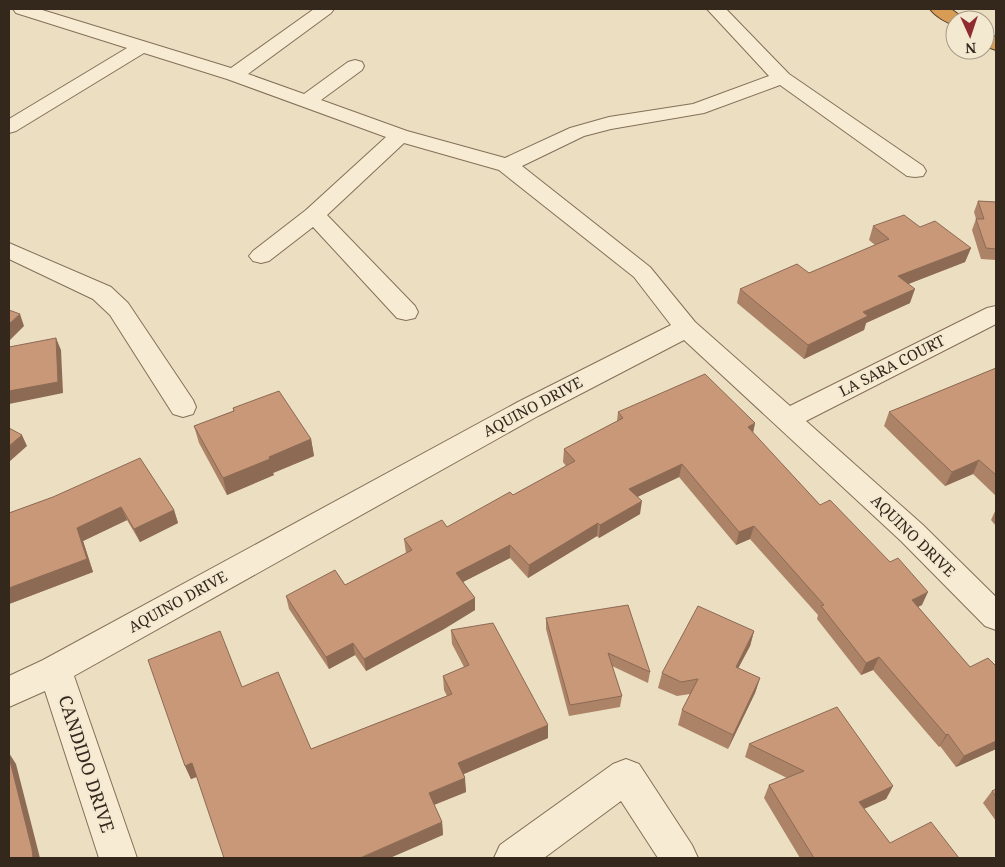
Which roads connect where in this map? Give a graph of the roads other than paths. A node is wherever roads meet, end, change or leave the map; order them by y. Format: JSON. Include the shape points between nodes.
{"nodes":[{"id":1,"x":22,"y":9,"type":"edge"},
{"id":2,"x":325,"y":9,"type":"edge"},
{"id":3,"x":716,"y":9,"type":"edge"},
{"id":4,"x":143,"y":46,"type":"junction"},
{"id":5,"x":356,"y":66,"type":"dead end"},
{"id":6,"x":234,"y":75,"type":"junction"},
{"id":7,"x":782,"y":78,"type":"junction"},
{"id":8,"x":305,"y":102,"type":"junction"},
{"id":9,"x":9,"y":127,"type":"edge"},
{"id":10,"x":400,"y":135,"type":"junction"},
{"id":11,"x":507,"y":165,"type":"junction"},
{"id":12,"x":915,"y":171,"type":"dead end"},
{"id":13,"x":314,"y":215,"type":"junction"},
{"id":14,"x":9,"y":250,"type":"edge"},
{"id":15,"x":261,"y":256,"type":"dead end"},
{"id":16,"x":406,"y":312,"type":"dead end"},
{"id":17,"x":996,"y":314,"type":"edge"},
{"id":18,"x":686,"y":328,"type":"junction"},
{"id":19,"x":183,"y":407,"type":"dead end"},
{"id":20,"x":788,"y":419,"type":"junction"},
{"id":21,"x":996,"y":617,"type":"edge"},
{"id":22,"x":55,"y":670,"type":"junction"},
{"id":23,"x":9,"y":692,"type":"edge"},
{"id":24,"x":118,"y":858,"type":"edge"},
{"id":25,"x":513,"y":858,"type":"edge"},
{"id":26,"x":679,"y":858,"type":"edge"}],
"edges":[{"from":1,"to":4,"type":"street"},
{"from":2,"to":6,"type":"street"},
{"from":3,"to":7,"type":"street"},
{"from":4,"to":6,"type":"street"},
{"from":4,"to":9,"type":"street"},
{"from":5,"to":8,"type":"street"},
{"from":6,"to":8,"type":"street"},
{"from":7,"to":11,"type":"street","via":[[697,109],[609,123],[577,132]]},
{"from":7,"to":12,"type":"street"},
{"from":8,"to":10,"type":"street"},
{"from":10,"to":11,"type":"street"},
{"from":10,"to":13,"type":"street"},
{"from":11,"to":18,"type":"street","via":[[642,272]]},
{"from":13,"to":15,"type":"street"},
{"from":13,"to":16,"type":"street"},
{"from":14,"to":19,"type":"street","via":[[102,293],[119,309]]},
{"from":17,"to":20,"type":"street","name":"LA SARA COURT"},
{"from":18,"to":20,"type":"street","name":"AQUINO DRIVE"},
{"from":18,"to":22,"type":"street","name":"AQUINO DRIVE","via":[[528,408]]},
{"from":20,"to":21,"type":"street","name":"AQUINO DRIVE","via":[[912,533]]},
{"from":22,"to":23,"type":"street","name":"AQUINO DRIVE"},
{"from":22,"to":24,"type":"street","name":"CANDIDO DRIVE"},
{"from":25,"to":26,"type":"street","via":[[626,776]]}]}
